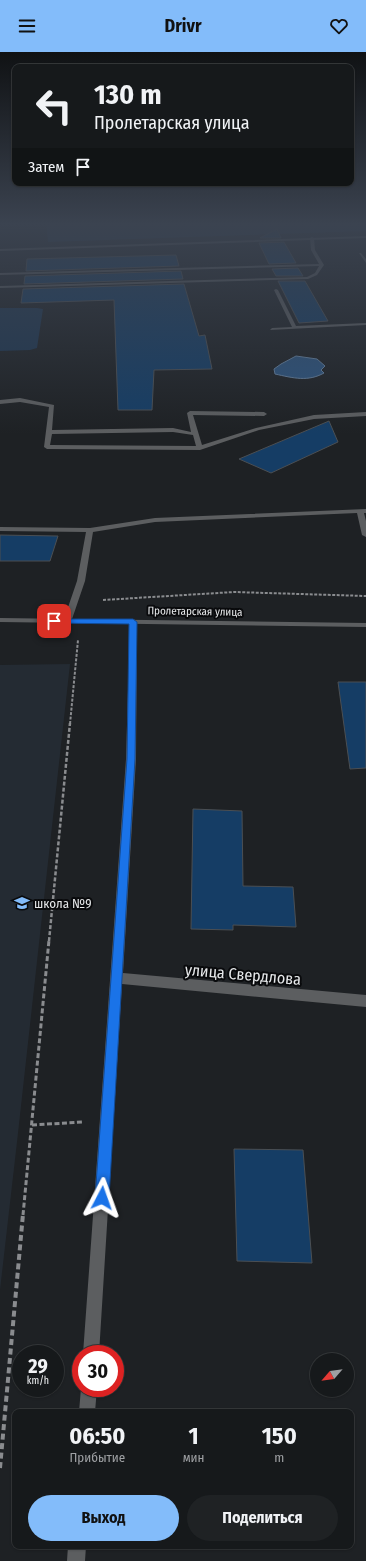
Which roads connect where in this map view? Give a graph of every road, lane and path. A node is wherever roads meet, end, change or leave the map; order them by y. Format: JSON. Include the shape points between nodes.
{"nodes":[{"id":1,"x":278,"y":293,"type":"edge"},
{"id":2,"x":366,"y":324,"type":"edge"},
{"id":3,"x":295,"y":328,"type":"junction"},
{"id":4,"x":272,"y":329,"type":"dead end"},
{"id":5,"x":0,"y":402,"type":"edge"},
{"id":6,"x":264,"y":414,"type":"dead end"},
{"id":7,"x":366,"y":414,"type":"edge"},
{"id":8,"x":50,"y":432,"type":"junction"},
{"id":9,"x":195,"y":434,"type":"junction"},
{"id":10,"x":200,"y":448,"type":"junction"},
{"id":11,"x":363,"y":511,"type":"edge"},
{"id":12,"x":0,"y":529,"type":"edge"},
{"id":13,"x":90,"y":530,"type":"junction"},
{"id":14,"x":366,"y":535,"type":"edge"},
{"id":15,"x":366,"y":596,"type":"edge"},
{"id":16,"x":74,"y":601,"type":"junction"},
{"id":17,"x":0,"y":620,"type":"edge"},
{"id":18,"x":67,"y":622,"type":"junction"},
{"id":19,"x":133,"y":622,"type":"junction"},
{"id":20,"x":366,"y":625,"type":"edge"},
{"id":21,"x":79,"y":635,"type":"dead end"},
{"id":22,"x":116,"y":978,"type":"junction"},
{"id":23,"x":366,"y":1001,"type":"edge"},
{"id":24,"x":108,"y":1121,"type":"junction"},
{"id":25,"x":32,"y":1125,"type":"junction"},
{"id":26,"x":92,"y":1345,"type":"edge"},
{"id":27,"x":88,"y":1397,"type":"edge"},
{"id":28,"x":87,"y":1409,"type":"edge"},
{"id":29,"x":0,"y":1468,"type":"edge"},
{"id":30,"x":78,"y":1549,"type":"edge"},
{"id":31,"x":76,"y":1561,"type":"edge"}],
"edges":[{"from":1,"to":3,"type":"street"},
{"from":2,"to":3,"type":"street"},
{"from":3,"to":4,"type":"street"},
{"from":5,"to":8,"type":"street","via":[[20,400],[52,406]]},
{"from":6,"to":9,"type":"street","via":[[190,413]]},
{"from":7,"to":10,"type":"street","via":[[314,417],[258,429]]},
{"from":8,"to":9,"type":"street","via":[[173,430]]},
{"from":8,"to":10,"type":"street","via":[[47,447]]},
{"from":9,"to":10,"type":"street"},
{"from":11,"to":13,"type":"street","via":[[155,520]]},
{"from":11,"to":14,"type":"street"},
{"from":12,"to":13,"type":"street"},
{"from":13,"to":16,"type":"street","via":[[81,581]]},
{"from":15,"to":16,"type":"path","via":[[234,592]]},
{"from":16,"to":18,"type":"street"},
{"from":17,"to":18,"type":"street","name":"Пролетарская улица"},
{"from":18,"to":19,"type":"street","name":"Пролетарская улица"},
{"from":19,"to":20,"type":"street","name":"Пролетарская улица"},
{"from":19,"to":22,"type":"street","via":[[131,759]]},
{"from":21,"to":25,"type":"path"},
{"from":22,"to":23,"type":"street","name":"улица Свердлова"},
{"from":22,"to":24,"type":"street"},
{"from":24,"to":25,"type":"path"},
{"from":24,"to":26,"type":"street"},
{"from":25,"to":29,"type":"path"},
{"from":27,"to":28,"type":"street"},
{"from":30,"to":31,"type":"street"}]}
